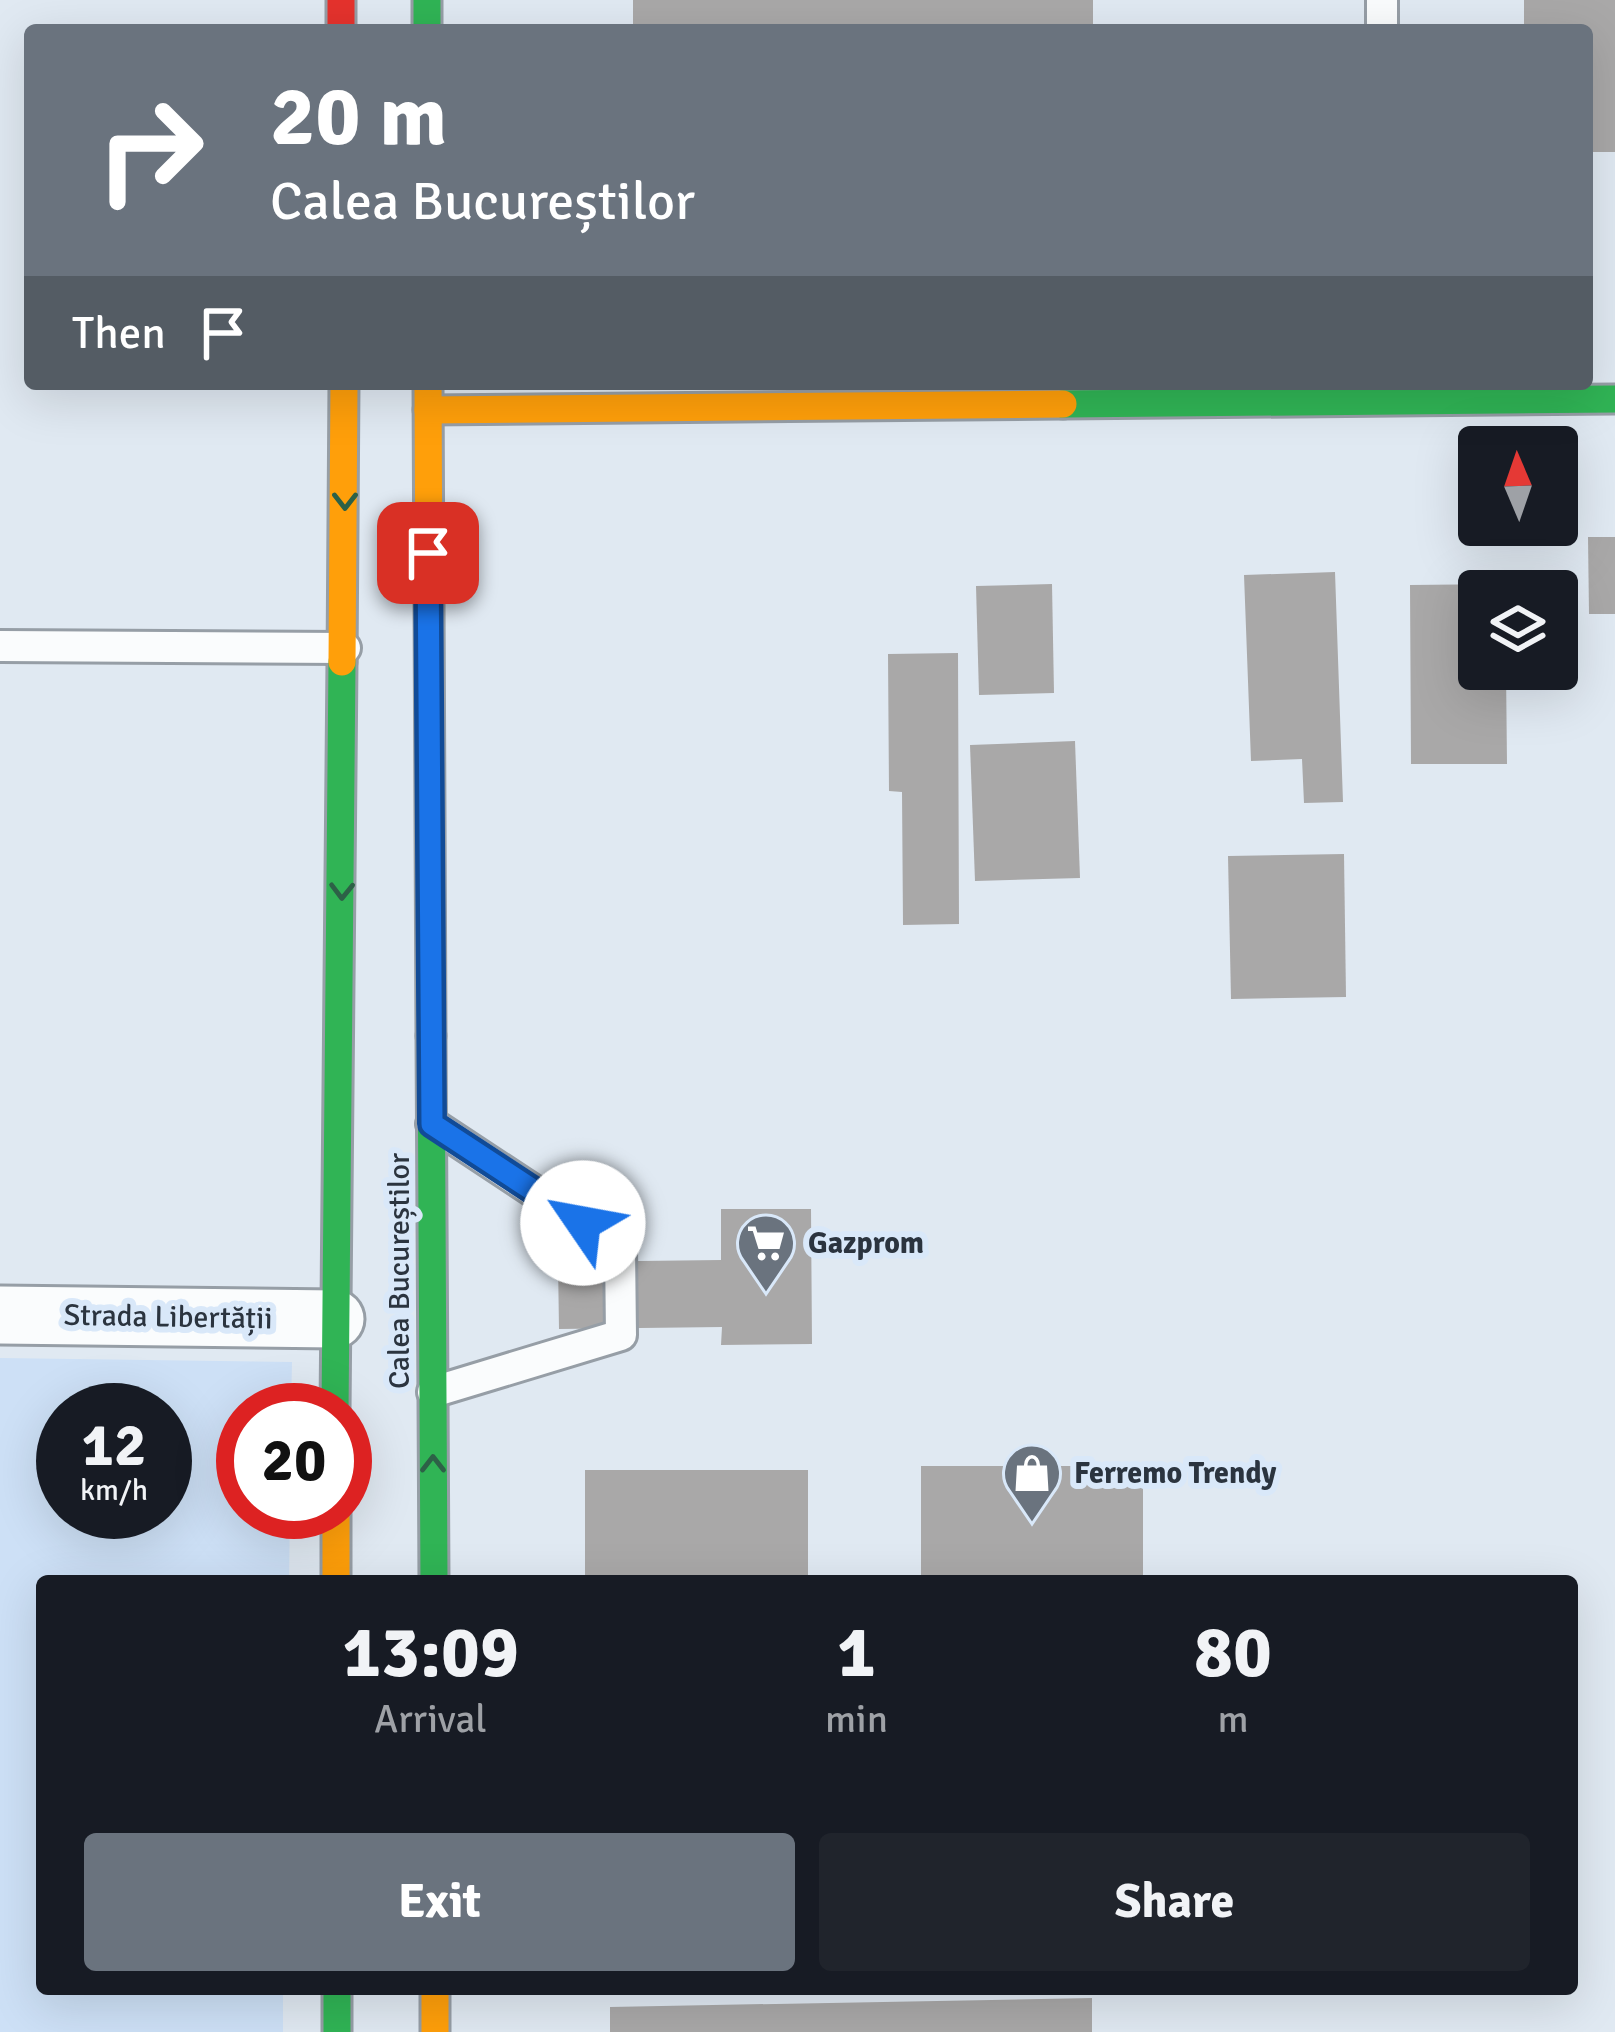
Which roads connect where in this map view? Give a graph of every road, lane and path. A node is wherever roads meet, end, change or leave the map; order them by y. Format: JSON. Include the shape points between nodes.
{"nodes":[{"id":1,"x":344,"y":390,"type":"edge"},
{"id":2,"x":1385,"y":393,"type":"edge"},
{"id":3,"x":428,"y":397,"type":"edge"},
{"id":4,"x":1615,"y":399,"type":"edge"},
{"id":5,"x":0,"y":646,"type":"edge"},
{"id":6,"x":346,"y":648,"type":"junction"},
{"id":7,"x":432,"y":1124,"type":"junction"},
{"id":8,"x":0,"y":1315,"type":"edge"},
{"id":9,"x":335,"y":1319,"type":"junction"},
{"id":10,"x":335,"y":1383,"type":"edge"},
{"id":11,"x":433,"y":1392,"type":"junction"},
{"id":12,"x":336,"y":1539,"type":"edge"},
{"id":13,"x":336,"y":1575,"type":"edge"},
{"id":14,"x":434,"y":1575,"type":"edge"},
{"id":15,"x":337,"y":1995,"type":"edge"},
{"id":16,"x":435,"y":1995,"type":"edge"},
{"id":17,"x":337,"y":2032,"type":"edge"},
{"id":18,"x":435,"y":2032,"type":"edge"}],
"edges":[{"from":1,"to":6,"type":"main road","name":"Calea Bucureștilor","one_way":true},
{"from":2,"to":3,"type":"main road"},
{"from":2,"to":4,"type":"main road"},
{"from":3,"to":7,"type":"main road","name":"Calea Bucureștilor"},
{"from":5,"to":6,"type":"lane"},
{"from":6,"to":9,"type":"main road","name":"Calea Bucureștilor","one_way":true},
{"from":7,"to":11,"type":"main road","name":"Calea Bucureștilor"},
{"from":7,"to":11,"type":"lane","via":[[620,1248],[621,1270],[621,1335]]},
{"from":8,"to":9,"type":"street","name":"Strada Libertății"},
{"from":9,"to":10,"type":"main road","name":"Calea Bucureștilor"},
{"from":14,"to":11,"type":"main road","name":"Calea Bucureștilor","one_way":true},
{"from":12,"to":13,"type":"main road"},
{"from":15,"to":17,"type":"main road"},
{"from":16,"to":18,"type":"main road"}]}
